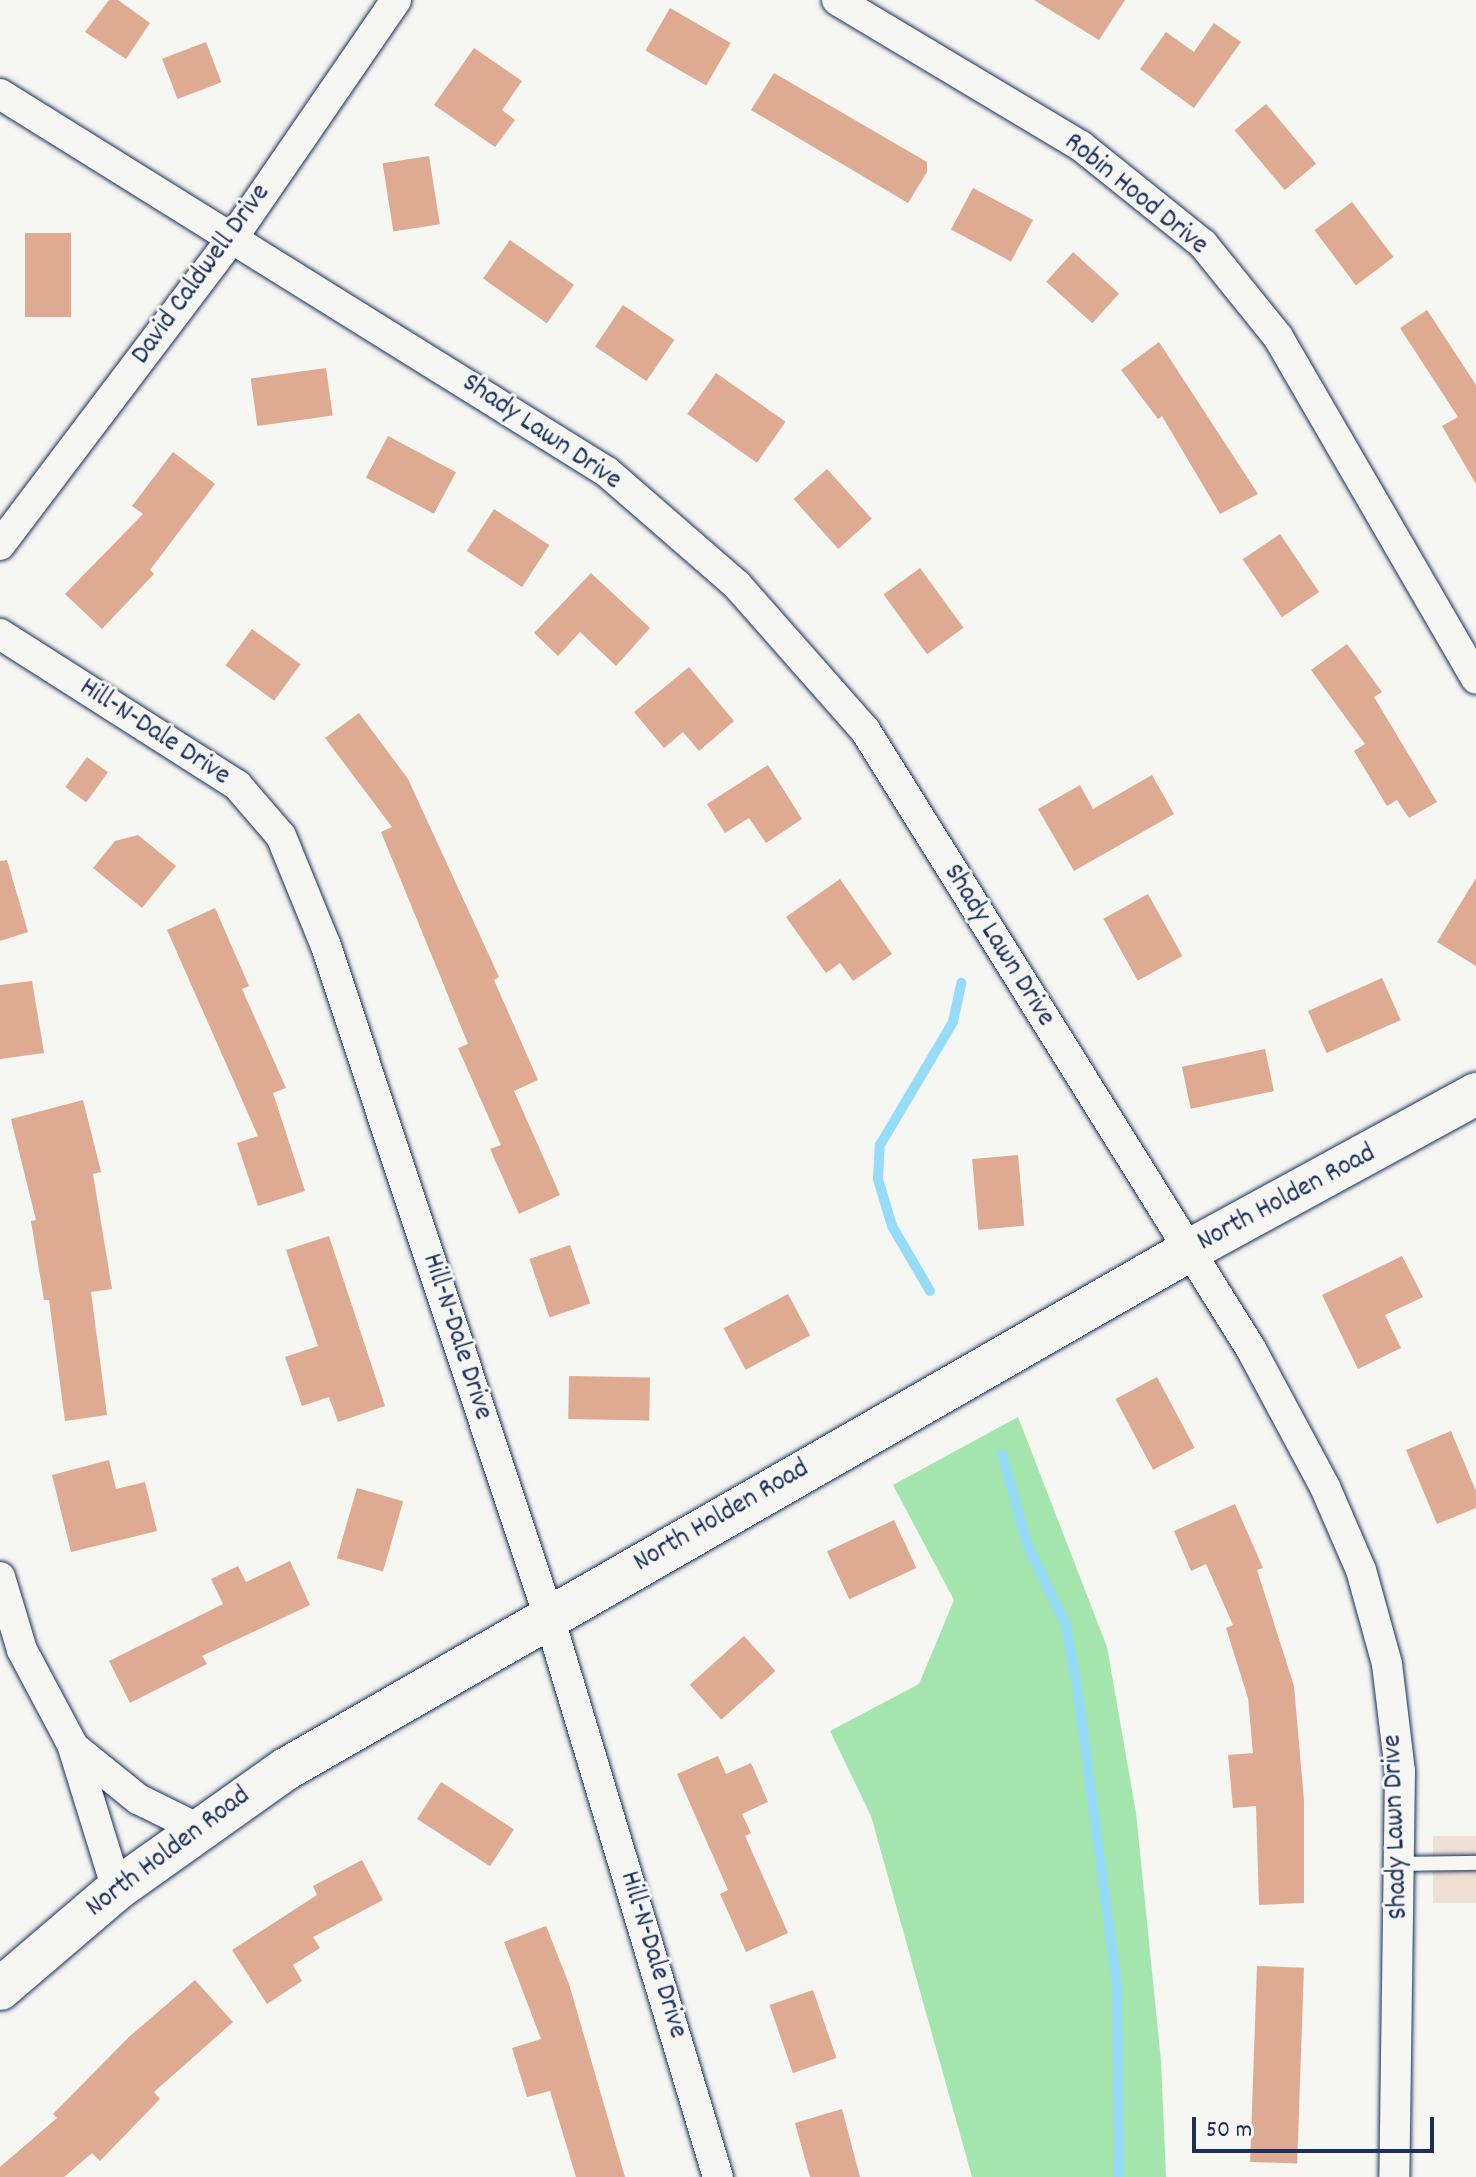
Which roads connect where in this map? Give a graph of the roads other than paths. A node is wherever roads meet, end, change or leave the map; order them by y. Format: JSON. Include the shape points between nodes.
{"nodes":[{"id":1,"x":396,"y":0,"type":"edge"},
{"id":2,"x":837,"y":0,"type":"edge"},
{"id":3,"x":0,"y":94,"type":"edge"},
{"id":4,"x":234,"y":236,"type":"junction"},
{"id":5,"x":0,"y":545,"type":"edge"},
{"id":6,"x":0,"y":634,"type":"edge"},
{"id":7,"x":1476,"y":679,"type":"edge"},
{"id":8,"x":1476,"y":1094,"type":"edge"},
{"id":9,"x":1190,"y":1250,"type":"junction"},
{"id":10,"x":0,"y":1577,"type":"edge"},
{"id":11,"x":549,"y":1617,"type":"junction"},
{"id":12,"x":72,"y":1744,"type":"junction"},
{"id":13,"x":197,"y":1828,"type":"junction"},
{"id":14,"x":1476,"y":1863,"type":"edge"},
{"id":15,"x":1401,"y":1864,"type":"junction"},
{"id":16,"x":117,"y":1889,"type":"junction"},
{"id":17,"x":0,"y":1989,"type":"edge"},
{"id":18,"x":718,"y":2177,"type":"edge"},
{"id":19,"x":1394,"y":2177,"type":"edge"}],
"edges":[{"from":1,"to":4,"type":"street","name":"David Caldwell Drive"},
{"from":2,"to":7,"type":"street","name":"Robin Hood Drive","via":[[1081,146],[1203,244],[1278,337]]},
{"from":3,"to":4,"type":"street","name":"Shady Lawn Drive"},
{"from":4,"to":5,"type":"street","name":"David Caldwell Drive"},
{"from":4,"to":9,"type":"street","name":"Shady Lawn Drive","via":[[607,472],[737,585],[865,730]]},
{"from":6,"to":11,"type":"street","name":"Hill-N-Dale Drive","via":[[237,785],[281,836],[326,946]]},
{"from":8,"to":9,"type":"main road","name":"North Holden Road"},
{"from":9,"to":11,"type":"main road","name":"North Holden Road"},
{"from":9,"to":15,"type":"street","name":"Shady Lawn Drive","via":[[1318,1473],[1361,1570],[1387,1664],[1400,1771]]},
{"from":10,"to":12,"type":"street","via":[[22,1650]]},
{"from":11,"to":13,"type":"main road","name":"North Holden Road","via":[[299,1761]]},
{"from":11,"to":18,"type":"street","name":"Hill-N-Dale Drive"},
{"from":12,"to":13,"type":"street","via":[[138,1799]]},
{"from":12,"to":16,"type":"street"},
{"from":13,"to":16,"type":"main road","name":"North Holden Road"},
{"from":14,"to":15,"type":"lane"},
{"from":15,"to":19,"type":"street","name":"Shady Lawn Drive"},
{"from":16,"to":17,"type":"main road","name":"North Holden Road"}]}
